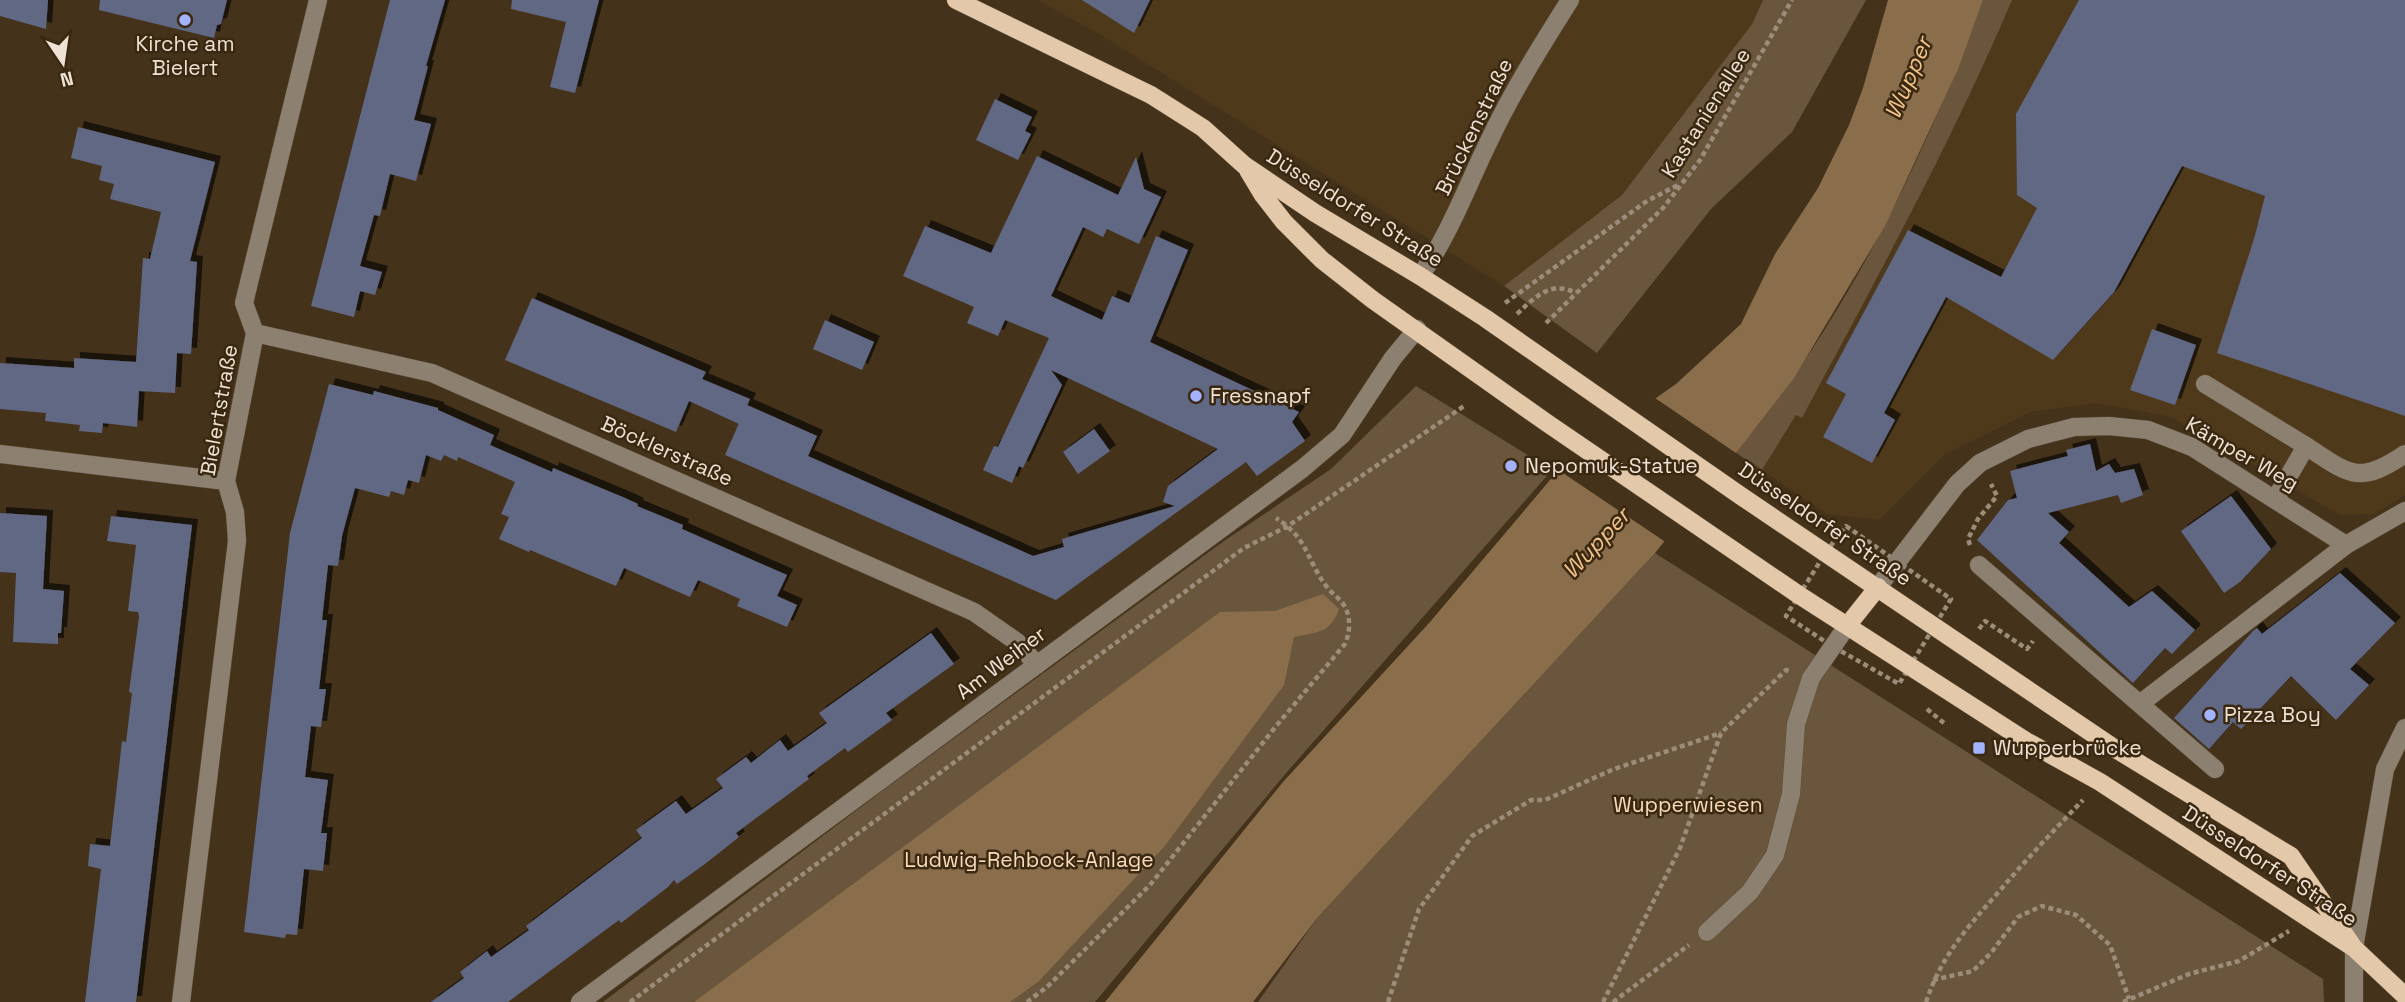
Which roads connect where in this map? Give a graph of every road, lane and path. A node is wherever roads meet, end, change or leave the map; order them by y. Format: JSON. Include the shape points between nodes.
{"nodes":[{"id":1,"x":318,"y":0,"type":"edge"},
{"id":2,"x":956,"y":0,"type":"edge"},
{"id":3,"x":1570,"y":0,"type":"edge"},
{"id":4,"x":1792,"y":0,"type":"edge"},
{"id":5,"x":1244,"y":164,"type":"junction"},
{"id":6,"x":1684,"y":182,"type":"junction"},
{"id":7,"x":1420,"y":275,"type":"junction"},
{"id":8,"x":1576,"y":293,"type":"junction"},
{"id":9,"x":1522,"y":309,"type":"dead end"},
{"id":10,"x":1485,"y":318,"type":"junction"},
{"id":11,"x":1546,"y":323,"type":"dead end"},
{"id":12,"x":1418,"y":330,"type":"junction"},
{"id":13,"x":255,"y":333,"type":"junction"},
{"id":14,"x":2205,"y":384,"type":"dead end"},
{"id":15,"x":1464,"y":406,"type":"dead end"},
{"id":16,"x":2306,"y":446,"type":"junction"},
{"id":17,"x":0,"y":454,"type":"edge"},
{"id":18,"x":2405,"y":454,"type":"edge"},
{"id":19,"x":1980,"y":463,"type":"junction"},
{"id":20,"x":226,"y":481,"type":"junction"},
{"id":21,"x":2276,"y":498,"type":"junction"},
{"id":22,"x":2405,"y":511,"type":"edge"},
{"id":23,"x":1288,"y":526,"type":"junction"},
{"id":24,"x":2346,"y":545,"type":"junction"},
{"id":25,"x":1979,"y":565,"type":"joint"},
{"id":26,"x":1878,"y":587,"type":"junction"},
{"id":27,"x":1985,"y":621,"type":"dead end"},
{"id":28,"x":1847,"y":626,"type":"junction"},
{"id":29,"x":2027,"y":649,"type":"dead end"},
{"id":30,"x":1037,"y":665,"type":"junction"},
{"id":31,"x":1811,"y":678,"type":"junction"},
{"id":32,"x":2141,"y":703,"type":"junction"},
{"id":33,"x":2405,"y":728,"type":"edge"},
{"id":34,"x":1721,"y":733,"type":"junction"},
{"id":35,"x":2215,"y":769,"type":"dead end"},
{"id":36,"x":2100,"y":782,"type":"junction"},
{"id":37,"x":2310,"y":919,"type":"junction"},
{"id":38,"x":1707,"y":932,"type":"joint"},
{"id":39,"x":2354,"y":948,"type":"junction"},
{"id":40,"x":1933,"y":980,"type":"junction"},
{"id":41,"x":2405,"y":996,"type":"edge"},
{"id":42,"x":2126,"y":1001,"type":"edge"},
{"id":43,"x":181,"y":1002,"type":"edge"},
{"id":44,"x":580,"y":1002,"type":"edge"},
{"id":45,"x":630,"y":1002,"type":"edge"},
{"id":46,"x":1027,"y":1002,"type":"edge"},
{"id":47,"x":1388,"y":1002,"type":"edge"},
{"id":48,"x":1603,"y":1002,"type":"edge"},
{"id":49,"x":1613,"y":1002,"type":"edge"},
{"id":50,"x":1926,"y":1002,"type":"edge"},
{"id":51,"x":2354,"y":1002,"type":"edge"}],
"edges":[{"from":1,"to":13,"type":"street","name":"Bielertstraße","via":[[244,303]]},
{"from":2,"to":5,"type":"main road","name":"Düsseldorfer Straße","via":[[1151,95],[1203,128]]},
{"from":3,"to":7,"type":"street","name":"Brückenstraße","via":[[1489,139],[1456,216]]},
{"from":4,"to":6,"type":"path","name":"Kastanienallee"},
{"from":5,"to":7,"type":"main road","name":"Düsseldorfer Straße","via":[[1315,213]]},
{"from":5,"to":12,"type":"main road","name":"Düsseldorfer Straße","via":[[1284,222],[1322,260]]},
{"from":6,"to":8,"type":"path","name":"Kastanienallee"},
{"from":6,"to":10,"type":"path","via":[[1647,201]]},
{"from":7,"to":10,"type":"main road","name":"Düsseldorfer Straße"},
{"from":8,"to":9,"type":"path","via":[[1566,288],[1541,292]]},
{"from":8,"to":11,"type":"path","name":"Kastanienallee"},
{"from":10,"to":26,"type":"main road","name":"Düsseldorfer Straße"},
{"from":12,"to":28,"type":"main road","name":"Düsseldorfer Straße"},
{"from":12,"to":30,"type":"street","name":"Am Weiher","via":[[1393,358],[1342,435]]},
{"from":13,"to":20,"type":"street","name":"Bielertstraße"},
{"from":13,"to":30,"type":"street","name":"Böcklerstraße","via":[[432,373],[974,611],[1017,642]]},
{"from":14,"to":16,"type":"street"},
{"from":15,"to":23,"type":"path"},
{"from":16,"to":18,"type":"street","via":[[2344,471],[2367,473]]},
{"from":16,"to":21,"type":"street"},
{"from":17,"to":20,"type":"street"},
{"from":19,"to":21,"type":"street","name":"Kämper Weg","via":[[2028,439],[2074,428],[2148,430],[2192,447]]},
{"from":19,"to":25,"type":"path","via":[[1997,496],[1968,539]]},
{"from":19,"to":26,"type":"street","name":"Kämper Weg","via":[[1957,484]]},
{"from":20,"to":43,"type":"street","name":"Bielertstraße","via":[[237,541]]},
{"from":21,"to":24,"type":"street","name":"Kämper Weg"},
{"from":22,"to":24,"type":"street"},
{"from":23,"to":45,"type":"path","via":[[1244,548]]},
{"from":23,"to":46,"type":"path","via":[[1303,540],[1327,587],[1346,608],[1349,634],[1345,644],[1150,884]]},
{"from":24,"to":32,"type":"street"},
{"from":25,"to":32,"type":"street"},
{"from":26,"to":28,"type":"main road"},
{"from":26,"to":39,"type":"main road","name":"Düsseldorfer Straße","via":[[2114,748],[2291,856]]},
{"from":27,"to":29,"type":"path"},
{"from":28,"to":31,"type":"street"},
{"from":28,"to":36,"type":"main road","name":"Düsseldorfer Straße","via":[[2026,741]]},
{"from":30,"to":44,"type":"street","name":"Am Weiher"},
{"from":31,"to":34,"type":"path","via":[[1786,670]]},
{"from":31,"to":38,"type":"street","via":[[1796,724],[1791,794],[1775,855],[1750,892]]},
{"from":32,"to":35,"type":"street"},
{"from":33,"to":39,"type":"street","via":[[2385,769]]},
{"from":34,"to":47,"type":"path","via":[[1614,769],[1545,800],[1531,800],[1472,836],[1419,909]]},
{"from":34,"to":48,"type":"path","via":[[1680,848]]},
{"from":36,"to":37,"type":"main road","name":"Düsseldorfer Straße"},
{"from":36,"to":40,"type":"path","via":[[2032,852],[1952,946]]},
{"from":37,"to":39,"type":"main road","name":"Düsseldorfer Straße"},
{"from":37,"to":42,"type":"path","via":[[2239,961],[2189,974]]},
{"from":38,"to":49,"type":"path"},
{"from":39,"to":41,"type":"main road","name":"Düsseldorfer Straße"},
{"from":39,"to":51,"type":"street"},
{"from":40,"to":42,"type":"path","via":[[1973,971],[2018,917],[2042,906],[2076,915],[2110,945]]},
{"from":40,"to":50,"type":"path"}]}
